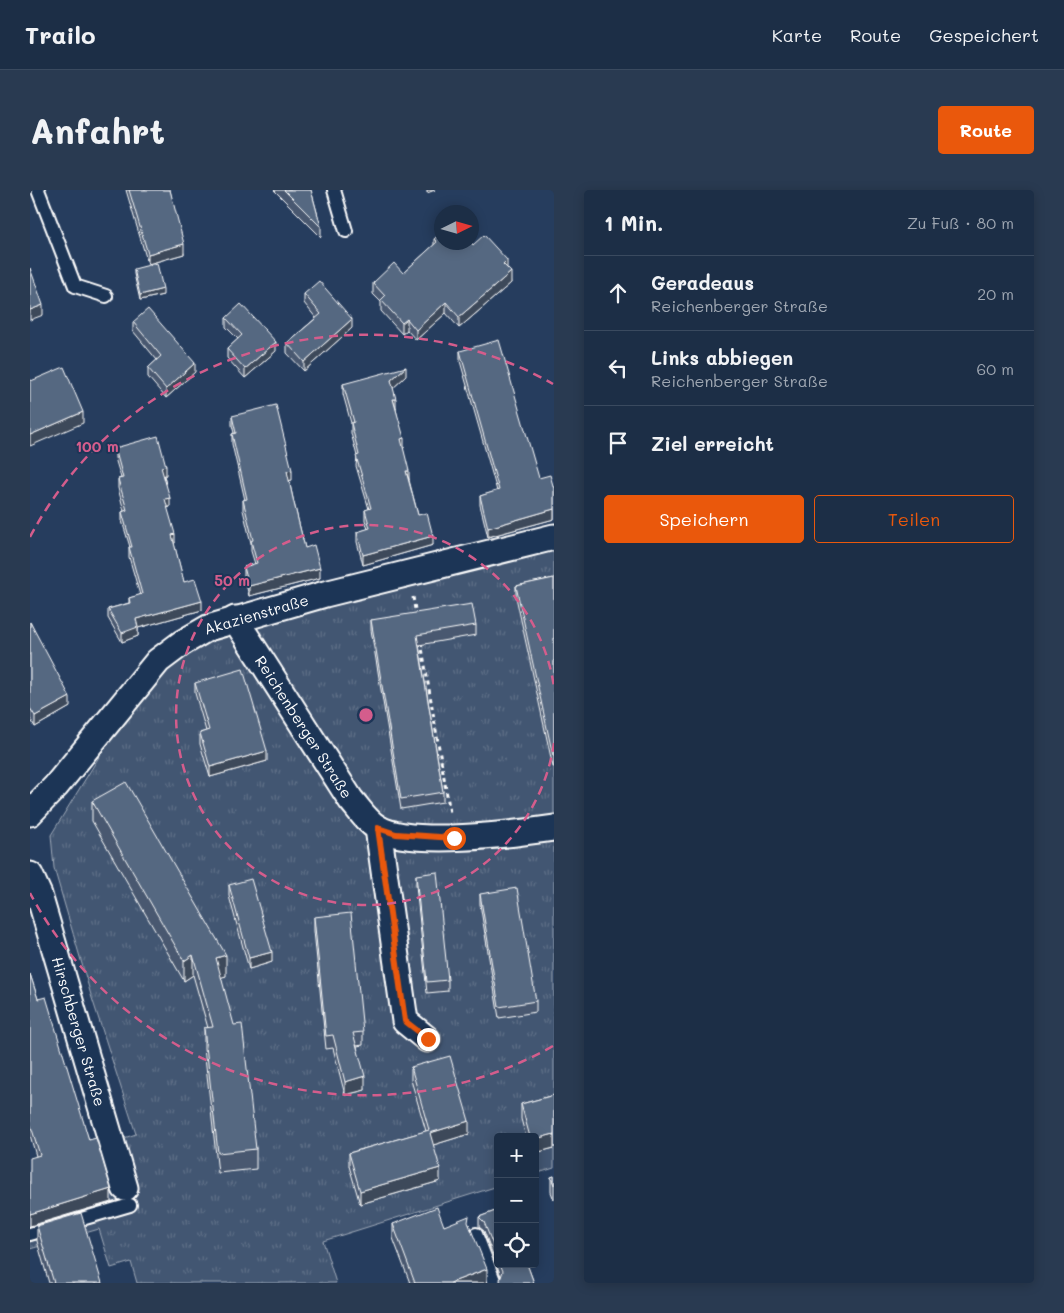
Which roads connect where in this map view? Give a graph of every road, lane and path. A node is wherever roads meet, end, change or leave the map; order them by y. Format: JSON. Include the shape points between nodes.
{"nodes":[{"id":1,"x":38,"y":190,"type":"edge"},
{"id":2,"x":334,"y":190,"type":"edge"},
{"id":3,"x":346,"y":231,"type":"dead end"},
{"id":4,"x":106,"y":296,"type":"dead end"},
{"id":5,"x":554,"y":537,"type":"edge"},
{"id":6,"x":414,"y":605,"type":"dead end"},
{"id":7,"x":235,"y":619,"type":"junction"},
{"id":8,"x":417,"y":621,"type":"edge"},
{"id":9,"x":420,"y":640,"type":"edge"},
{"id":10,"x":449,"y":807,"type":"dead end"},
{"id":11,"x":30,"y":813,"type":"edge"},
{"id":12,"x":378,"y":828,"type":"junction"},
{"id":13,"x":554,"y":828,"type":"edge"},
{"id":14,"x":30,"y":875,"type":"edge"},
{"id":15,"x":428,"y":1039,"type":"dead end"},
{"id":16,"x":128,"y":1196,"type":"joint"},
{"id":17,"x":30,"y":1234,"type":"edge"},
{"id":18,"x":476,"y":1234,"type":"dead end"},
{"id":19,"x":495,"y":1283,"type":"edge"}],
"edges":[{"from":1,"to":4,"type":"lane","via":[[75,286]]},
{"from":2,"to":3,"type":"lane"},
{"from":5,"to":7,"type":"street","name":"Akazienstraße"},
{"from":6,"to":8,"type":"path"},
{"from":7,"to":11,"type":"street","name":"Akazienstraße","via":[[208,628],[158,661]]},
{"from":7,"to":12,"type":"street","name":"Reichenberger Straße","via":[[351,800]]},
{"from":9,"to":10,"type":"path"},
{"from":12,"to":13,"type":"street","name":"Reichenberger Straße","via":[[396,834],[454,838]]},
{"from":12,"to":15,"type":"street","via":[[405,1021]]},
{"from":14,"to":16,"type":"street","name":"Hirschberger Straße","via":[[39,895]]},
{"from":16,"to":17,"type":"lane"},
{"from":18,"to":19,"type":"lane"}]}
